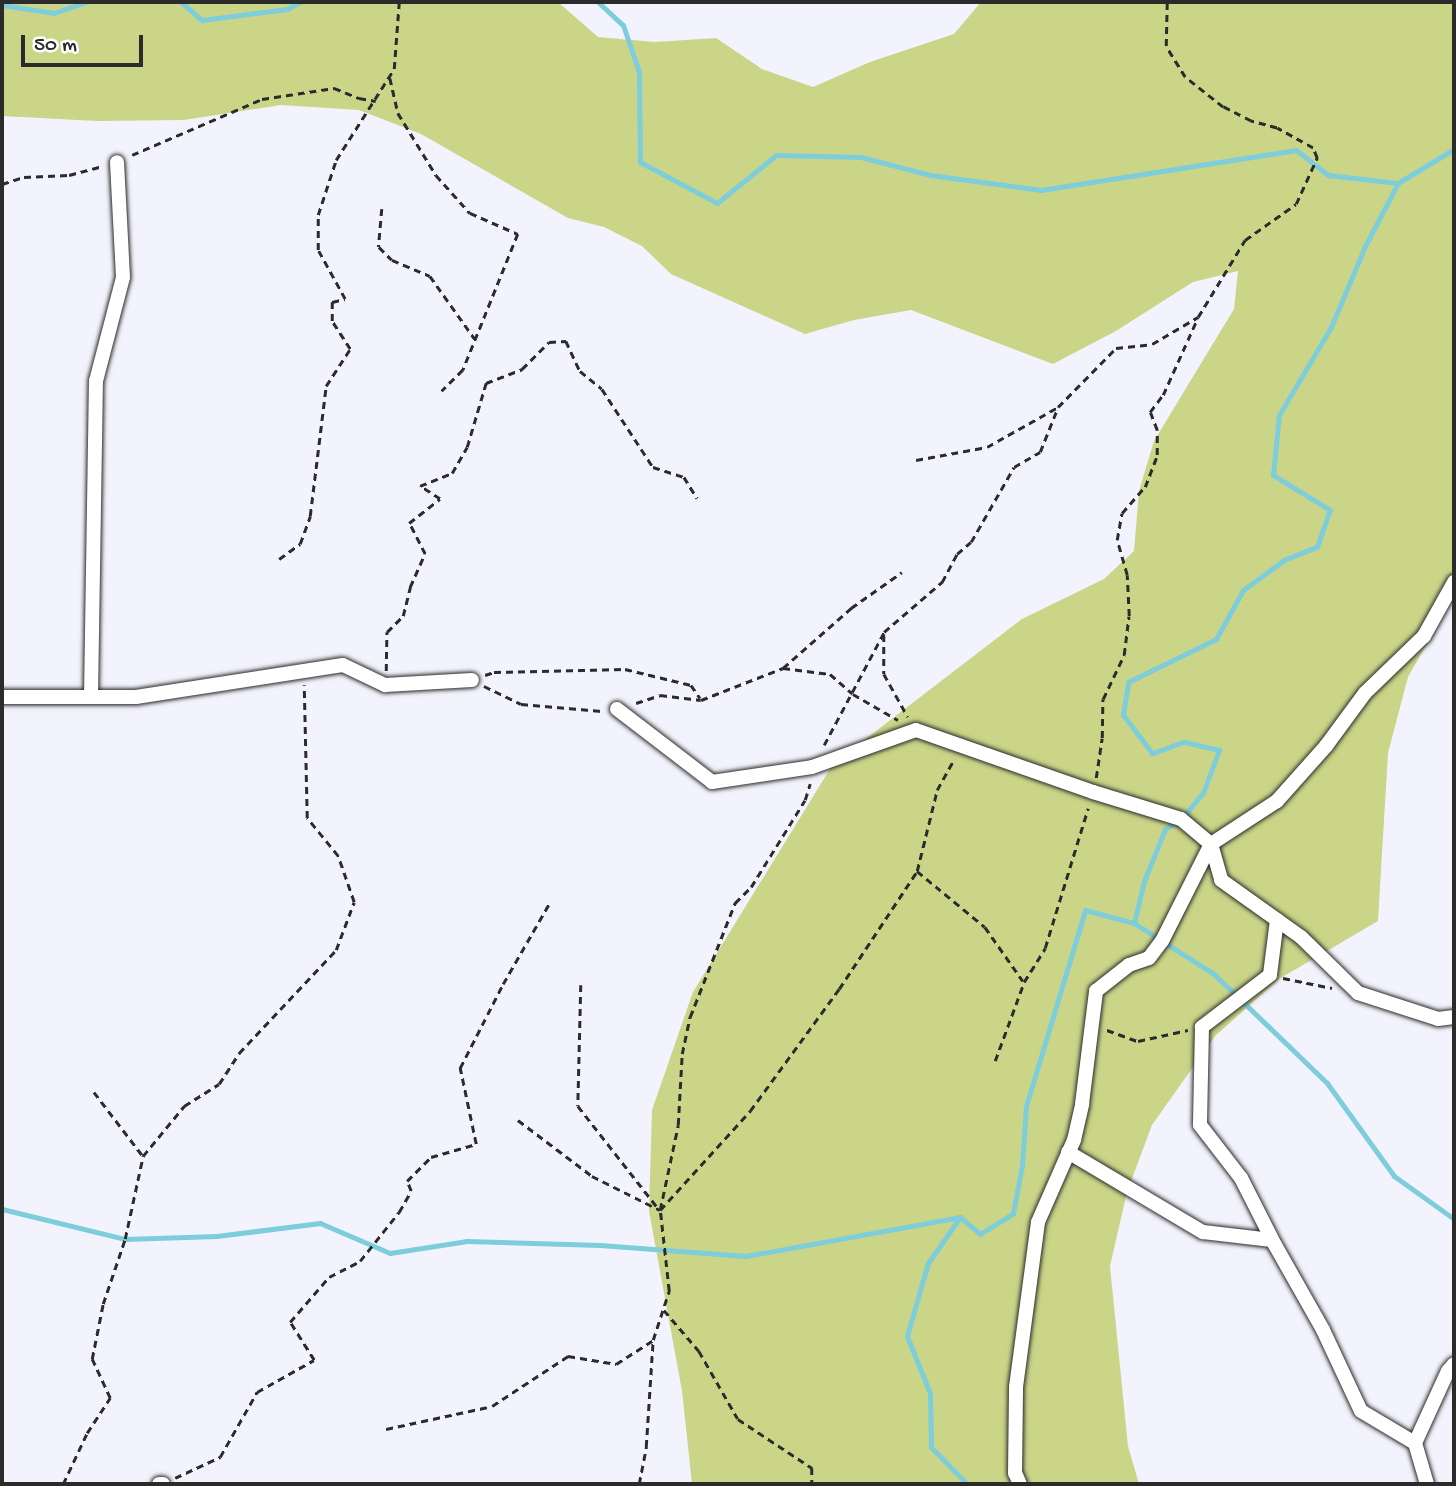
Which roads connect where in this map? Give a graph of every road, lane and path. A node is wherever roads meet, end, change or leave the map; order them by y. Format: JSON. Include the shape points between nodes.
{"nodes":[{"id":1,"x":399,"y":2,"type":"edge"},
{"id":2,"x":1167,"y":2,"type":"edge"},
{"id":3,"x":394,"y":69,"type":"junction"},
{"id":4,"x":376,"y":101,"type":"junction"},
{"id":5,"x":117,"y":162,"type":"junction"},
{"id":6,"x":2,"y":184,"type":"edge"},
{"id":7,"x":382,"y":209,"type":"dead end"},
{"id":8,"x":1198,"y":317,"type":"junction"},
{"id":9,"x":475,"y":339,"type":"junction"},
{"id":10,"x":442,"y":391,"type":"dead end"},
{"id":11,"x":1058,"y":407,"type":"junction"},
{"id":12,"x":916,"y":460,"type":"dead end"},
{"id":13,"x":697,"y":498,"type":"dead end"},
{"id":14,"x":279,"y":559,"type":"dead end"},
{"id":15,"x":902,"y":572,"type":"dead end"},
{"id":16,"x":1454,"y":582,"type":"edge"},
{"id":17,"x":884,"y":632,"type":"junction"},
{"id":18,"x":783,"y":668,"type":"junction"},
{"id":19,"x":304,"y":673,"type":"junction"},
{"id":20,"x":472,"y":680,"type":"junction"},
{"id":21,"x":385,"y":685,"type":"junction"},
{"id":22,"x":853,"y":694,"type":"junction"},
{"id":23,"x":91,"y":696,"type":"junction"},
{"id":24,"x":2,"y":697,"type":"edge"},
{"id":25,"x":701,"y":700,"type":"junction"},
{"id":26,"x":617,"y":709,"type":"junction"},
{"id":27,"x":916,"y":730,"type":"junction"},
{"id":28,"x":960,"y":747,"type":"junction"},
{"id":29,"x":812,"y":767,"type":"junction"},
{"id":30,"x":1093,"y":792,"type":"junction"},
{"id":31,"x":1211,"y":844,"type":"junction"},
{"id":32,"x":917,"y":871,"type":"junction"},
{"id":33,"x":549,"y":904,"type":"dead end"},
{"id":34,"x":1278,"y":920,"type":"junction"},
{"id":35,"x":1270,"y":975,"type":"junction"},
{"id":36,"x":1024,"y":982,"type":"junction"},
{"id":37,"x":581,"y":985,"type":"dead end"},
{"id":38,"x":1333,"y":988,"type":"dead end"},
{"id":39,"x":1454,"y":1017,"type":"edge"},
{"id":40,"x":1438,"y":1018,"type":"junction"},
{"id":41,"x":1090,"y":1024,"type":"junction"},
{"id":42,"x":1202,"y":1027,"type":"junction"},
{"id":43,"x":1454,"y":1029,"type":"edge"},
{"id":44,"x":995,"y":1061,"type":"dead end"},
{"id":45,"x":94,"y":1092,"type":"dead end"},
{"id":46,"x":518,"y":1120,"type":"dead end"},
{"id":47,"x":1069,"y":1152,"type":"junction"},
{"id":48,"x":143,"y":1156,"type":"junction"},
{"id":49,"x":660,"y":1210,"type":"junction"},
{"id":50,"x":1272,"y":1240,"type":"junction"},
{"id":51,"x":663,"y":1308,"type":"junction"},
{"id":52,"x":653,"y":1340,"type":"junction"},
{"id":53,"x":1454,"y":1364,"type":"edge"},
{"id":54,"x":386,"y":1429,"type":"dead end"},
{"id":55,"x":1415,"y":1443,"type":"junction"},
{"id":56,"x":63,"y":1484,"type":"edge"},
{"id":57,"x":161,"y":1484,"type":"edge"},
{"id":58,"x":639,"y":1484,"type":"edge"},
{"id":59,"x":812,"y":1484,"type":"edge"},
{"id":60,"x":1020,"y":1484,"type":"edge"},
{"id":61,"x":1427,"y":1484,"type":"edge"}],
"edges":[{"from":1,"to":3,"type":"path"},
{"from":2,"to":8,"type":"path","via":[[1166,46],[1185,78],[1223,107],[1313,148],[1317,158],[1296,204],[1245,240]]},
{"from":3,"to":4,"type":"path"},
{"from":3,"to":9,"type":"path","via":[[390,77],[398,113],[436,175],[470,213],[518,234]]},
{"from":4,"to":5,"type":"path","via":[[334,88],[262,99]]},
{"from":4,"to":14,"type":"path","via":[[336,160],[318,215],[318,250],[345,299],[332,302],[332,321],[350,349],[326,386],[310,516],[300,544]]},
{"from":5,"to":6,"type":"path","via":[[69,175],[24,177]]},
{"from":5,"to":23,"type":"street","via":[[123,277],[96,381]]},
{"from":7,"to":9,"type":"path","via":[[379,247],[392,260],[430,276]]},
{"from":8,"to":11,"type":"path","via":[[1152,344],[1116,348]]},
{"from":8,"to":30,"type":"path","via":[[1163,395],[1150,412],[1157,430],[1157,455],[1144,487],[1122,513],[1117,540],[1127,575],[1129,616],[1124,655],[1103,699]]},
{"from":9,"to":10,"type":"path","via":[[463,370]]},
{"from":11,"to":12,"type":"path","via":[[987,447]]},
{"from":11,"to":17,"type":"path","via":[[1040,452],[1014,467],[942,582]]},
{"from":13,"to":21,"type":"path","via":[[684,477],[653,467],[602,389],[580,371],[566,341],[549,342],[522,369],[486,383],[467,447],[452,473],[421,486],[440,499],[409,523],[425,554],[402,616],[387,632]]},
{"from":15,"to":18,"type":"path","via":[[851,608]]},
{"from":16,"to":31,"type":"street","via":[[1424,636],[1365,693],[1277,802]]},
{"from":17,"to":22,"type":"path"},
{"from":17,"to":27,"type":"path","via":[[884,674]]},
{"from":18,"to":22,"type":"path","via":[[830,674]]},
{"from":18,"to":25,"type":"path"},
{"from":19,"to":21,"type":"street","via":[[343,665]]},
{"from":19,"to":23,"type":"street","via":[[136,697]]},
{"from":19,"to":48,"type":"path","via":[[307,818],[338,856],[354,902],[337,950],[239,1053],[219,1084],[184,1106]]},
{"from":20,"to":21,"type":"street"},
{"from":20,"to":25,"type":"path","via":[[494,672],[625,669],[691,685]]},
{"from":20,"to":26,"type":"path","via":[[521,704],[592,712]]},
{"from":22,"to":27,"type":"path"},
{"from":22,"to":29,"type":"path"},
{"from":23,"to":24,"type":"street"},
{"from":25,"to":26,"type":"path","via":[[660,695]]},
{"from":26,"to":29,"type":"street","via":[[712,782]]},
{"from":27,"to":28,"type":"street"},
{"from":27,"to":29,"type":"street"},
{"from":28,"to":30,"type":"street"},
{"from":28,"to":32,"type":"path","via":[[937,790]]},
{"from":29,"to":49,"type":"path","via":[[808,794],[751,887],[735,903],[690,1017],[682,1054],[678,1125]]},
{"from":30,"to":31,"type":"street","via":[[1181,819]]},
{"from":30,"to":36,"type":"path","via":[[1045,948]]},
{"from":31,"to":34,"type":"street","via":[[1221,880]]},
{"from":31,"to":41,"type":"street","via":[[1162,941],[1149,958],[1129,965],[1097,991]]},
{"from":32,"to":36,"type":"path","via":[[985,927]]},
{"from":32,"to":49,"type":"path","via":[[750,1111]]},
{"from":33,"to":57,"type":"path","via":[[460,1068],[476,1144],[431,1157],[407,1181],[411,1191],[399,1212],[360,1261],[329,1277],[290,1322],[314,1360],[257,1392],[220,1457]]},
{"from":34,"to":35,"type":"street"},
{"from":34,"to":40,"type":"street","via":[[1358,993]]},
{"from":35,"to":38,"type":"path"},
{"from":35,"to":42,"type":"street"},
{"from":36,"to":44,"type":"path"},
{"from":37,"to":49,"type":"path","via":[[578,1107]]},
{"from":39,"to":40,"type":"street"},
{"from":40,"to":43,"type":"street"},
{"from":41,"to":42,"type":"path","via":[[1138,1041]]},
{"from":41,"to":47,"type":"street","via":[[1082,1104]]},
{"from":42,"to":50,"type":"street","via":[[1200,1125],[1241,1178]]},
{"from":45,"to":48,"type":"path"},
{"from":46,"to":49,"type":"path","via":[[592,1176]]},
{"from":47,"to":50,"type":"street","via":[[1203,1232]]},
{"from":47,"to":60,"type":"street","via":[[1038,1222],[1016,1387],[1015,1473]]},
{"from":48,"to":56,"type":"path","via":[[92,1359],[110,1398]]},
{"from":49,"to":51,"type":"path","via":[[668,1291]]},
{"from":50,"to":55,"type":"street","via":[[1323,1330],[1361,1411]]},
{"from":51,"to":52,"type":"path"},
{"from":51,"to":59,"type":"path","via":[[699,1351],[738,1419],[812,1468]]},
{"from":52,"to":54,"type":"path","via":[[616,1364],[568,1356],[492,1406]]},
{"from":52,"to":58,"type":"path"},
{"from":53,"to":55,"type":"street"},
{"from":55,"to":61,"type":"street"}]}
